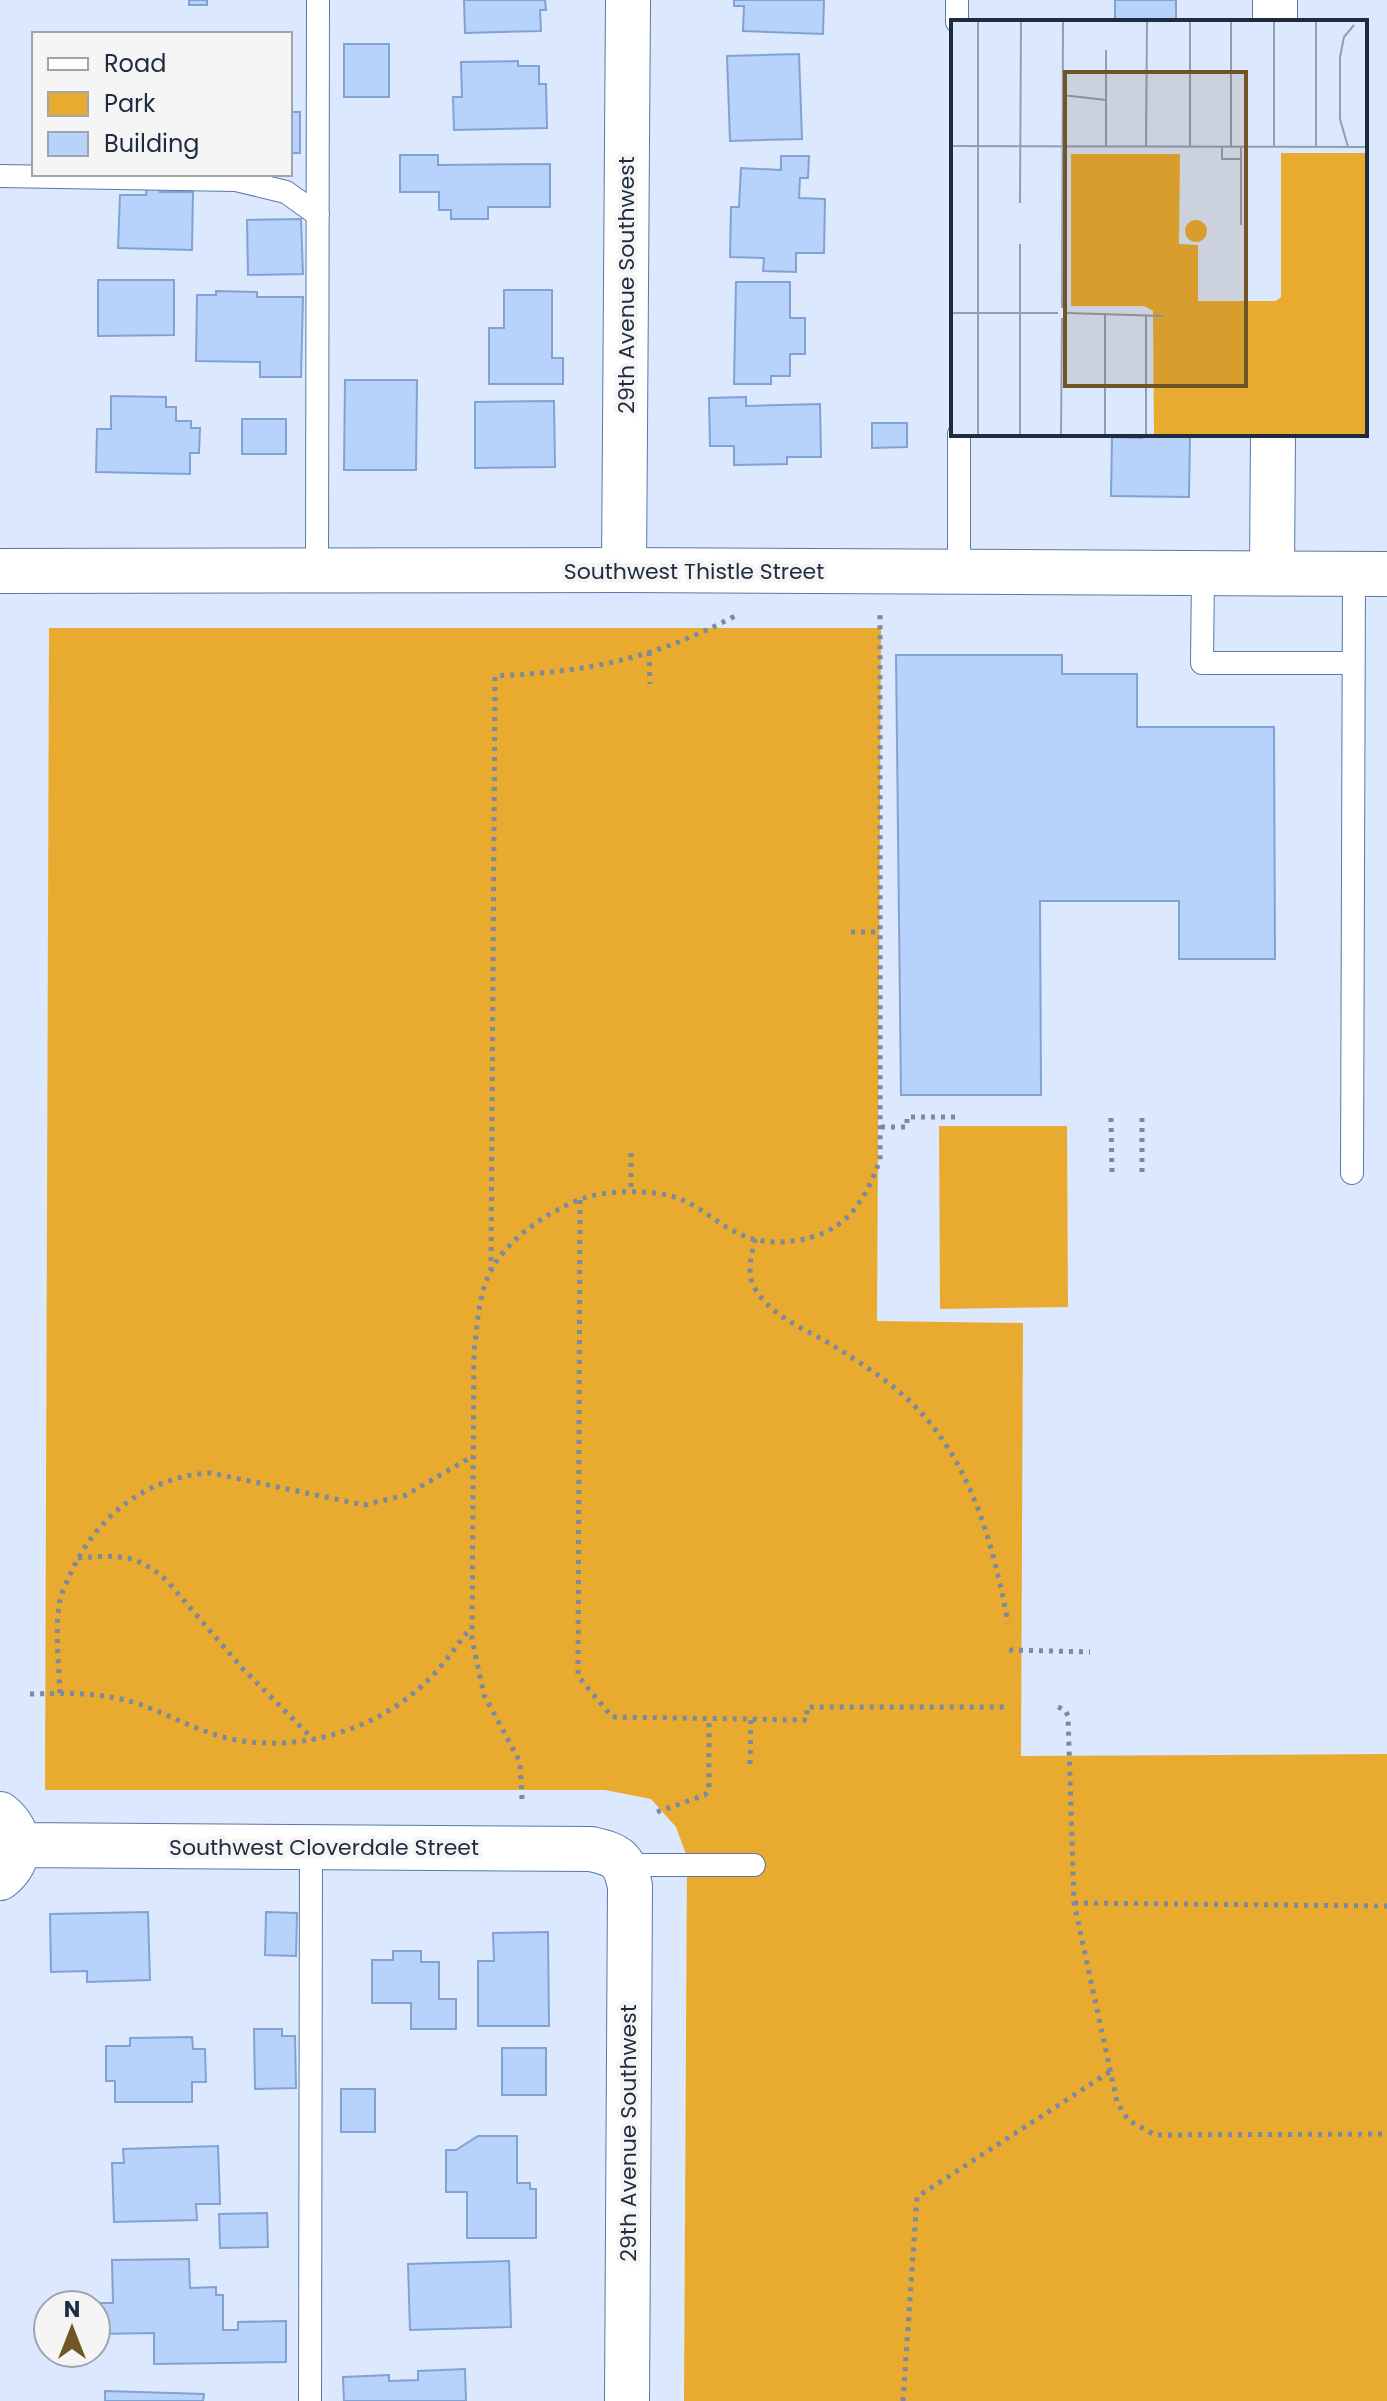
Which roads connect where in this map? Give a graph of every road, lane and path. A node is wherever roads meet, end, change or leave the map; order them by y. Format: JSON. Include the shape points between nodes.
{"nodes":[{"id":1,"x":318,"y":0,"type":"edge"},
{"id":2,"x":628,"y":0,"type":"edge"},
{"id":3,"x":0,"y":176,"type":"edge"},
{"id":4,"x":318,"y":215,"type":"junction"},
{"id":5,"x":959,"y":436,"type":"edge"},
{"id":6,"x":1273,"y":436,"type":"edge"},
{"id":7,"x":317,"y":570,"type":"junction"},
{"id":8,"x":624,"y":570,"type":"junction"},
{"id":9,"x":0,"y":571,"type":"edge"},
{"id":10,"x":959,"y":573,"type":"junction"},
{"id":11,"x":1203,"y":573,"type":"junction"},
{"id":12,"x":1272,"y":573,"type":"junction"},
{"id":13,"x":1370,"y":574,"type":"edge"},
{"id":14,"x":743,"y":612,"type":"dead end"},
{"id":15,"x":880,"y":612,"type":"dead end"},
{"id":16,"x":649,"y":652,"type":"junction"},
{"id":17,"x":1353,"y":663,"type":"junction"},
{"id":18,"x":650,"y":684,"type":"dead end"},
{"id":19,"x":851,"y":932,"type":"dead end"},
{"id":20,"x":880,"y":932,"type":"junction"},
{"id":21,"x":955,"y":1117,"type":"dead end"},
{"id":22,"x":1111,"y":1118,"type":"dead end"},
{"id":23,"x":1142,"y":1118,"type":"dead end"},
{"id":24,"x":881,"y":1127,"type":"junction"},
{"id":25,"x":631,"y":1153,"type":"dead end"},
{"id":26,"x":1112,"y":1173,"type":"dead end"},
{"id":27,"x":1142,"y":1173,"type":"dead end"},
{"id":28,"x":1352,"y":1173,"type":"dead end"},
{"id":29,"x":631,"y":1192,"type":"junction"},
{"id":30,"x":580,"y":1200,"type":"junction"},
{"id":31,"x":755,"y":1239,"type":"junction"},
{"id":32,"x":491,"y":1272,"type":"junction"},
{"id":33,"x":473,"y":1456,"type":"junction"},
{"id":34,"x":77,"y":1558,"type":"junction"},
{"id":35,"x":1008,"y":1623,"type":"dead end"},
{"id":36,"x":472,"y":1626,"type":"junction"},
{"id":37,"x":1009,"y":1650,"type":"dead end"},
{"id":38,"x":1090,"y":1652,"type":"dead end"},
{"id":39,"x":60,"y":1693,"type":"junction"},
{"id":40,"x":30,"y":1694,"type":"dead end"},
{"id":41,"x":1009,"y":1707,"type":"dead end"},
{"id":42,"x":1058,"y":1707,"type":"dead end"},
{"id":43,"x":709,"y":1718,"type":"junction"},
{"id":44,"x":751,"y":1719,"type":"junction"},
{"id":45,"x":313,"y":1739,"type":"junction"},
{"id":46,"x":750,"y":1764,"type":"dead end"},
{"id":47,"x":522,"y":1799,"type":"dead end"},
{"id":48,"x":657,"y":1812,"type":"dead end"},
{"id":49,"x":6,"y":1846,"type":"edge"},
{"id":50,"x":311,"y":1847,"type":"junction"},
{"id":51,"x":625,"y":1865,"type":"junction"},
{"id":52,"x":754,"y":1865,"type":"dead end"},
{"id":53,"x":1074,"y":1903,"type":"junction"},
{"id":54,"x":1387,"y":1906,"type":"edge"},
{"id":55,"x":1111,"y":2071,"type":"junction"},
{"id":56,"x":1387,"y":2134,"type":"edge"},
{"id":57,"x":310,"y":2401,"type":"edge"},
{"id":58,"x":627,"y":2401,"type":"edge"},
{"id":59,"x":903,"y":2401,"type":"edge"}],
"edges":[{"from":1,"to":4,"type":"lane"},
{"from":2,"to":8,"type":"street","name":"29th Avenue Southwest"},
{"from":3,"to":4,"type":"lane","via":[[236,180],[286,192]]},
{"from":4,"to":7,"type":"lane"},
{"from":5,"to":10,"type":"lane"},
{"from":6,"to":12,"type":"street"},
{"from":7,"to":8,"type":"street","name":"Southwest Thistle Street"},
{"from":7,"to":9,"type":"street","name":"Southwest Thistle Street"},
{"from":8,"to":10,"type":"street","name":"Southwest Thistle Street"},
{"from":10,"to":11,"type":"street","name":"Southwest Thistle Street"},
{"from":11,"to":12,"type":"street","name":"Southwest Thistle Street"},
{"from":11,"to":17,"type":"lane","via":[[1202,663]]},
{"from":12,"to":13,"type":"street","name":"Southwest Thistle Street"},
{"from":13,"to":17,"type":"lane"},
{"from":14,"to":16,"type":"path"},
{"from":15,"to":20,"type":"path"},
{"from":16,"to":18,"type":"path"},
{"from":16,"to":32,"type":"path","via":[[580,670],[495,676]]},
{"from":17,"to":28,"type":"lane"},
{"from":19,"to":20,"type":"path"},
{"from":20,"to":24,"type":"path"},
{"from":21,"to":24,"type":"path","via":[[907,1117],[907,1127]]},
{"from":22,"to":26,"type":"path"},
{"from":23,"to":27,"type":"path"},
{"from":24,"to":31,"type":"path","via":[[880,1160],[846,1221],[803,1240]]},
{"from":25,"to":29,"type":"path"},
{"from":29,"to":30,"type":"path"},
{"from":29,"to":31,"type":"path","via":[[681,1199],[722,1226]]},
{"from":30,"to":32,"type":"path","via":[[540,1221],[504,1252]]},
{"from":30,"to":43,"type":"path","via":[[578,1676],[612,1717]]},
{"from":31,"to":35,"type":"path","via":[[750,1275],[779,1316],[888,1384],[924,1416],[955,1460],[985,1524]]},
{"from":32,"to":33,"type":"path","via":[[474,1351]]},
{"from":33,"to":34,"type":"path","via":[[406,1495],[364,1505],[232,1477],[194,1474],[161,1482],[113,1511]]},
{"from":33,"to":36,"type":"path"},
{"from":34,"to":39,"type":"path","via":[[59,1606]]},
{"from":34,"to":45,"type":"path","via":[[115,1555],[153,1568]]},
{"from":36,"to":45,"type":"path","via":[[425,1683],[395,1707],[371,1721]]},
{"from":36,"to":47,"type":"path","via":[[484,1695],[520,1762]]},
{"from":37,"to":38,"type":"path"},
{"from":39,"to":40,"type":"path"},
{"from":39,"to":45,"type":"path","via":[[114,1698],[231,1739]]},
{"from":41,"to":44,"type":"path","via":[[807,1707],[807,1720]]},
{"from":42,"to":53,"type":"path","via":[[1068,1716]]},
{"from":43,"to":44,"type":"path"},
{"from":43,"to":48,"type":"path","via":[[709,1790]]},
{"from":44,"to":46,"type":"path"},
{"from":49,"to":50,"type":"street","name":"Southwest Cloverdale Street"},
{"from":50,"to":51,"type":"street","name":"Southwest Cloverdale Street","via":[[591,1849]]},
{"from":50,"to":57,"type":"lane"},
{"from":51,"to":52,"type":"lane"},
{"from":51,"to":58,"type":"street","name":"29th Avenue Southwest","via":[[630,1886]]},
{"from":53,"to":54,"type":"path"},
{"from":53,"to":55,"type":"path"},
{"from":55,"to":56,"type":"path","via":[[1117,2102],[1128,2120],[1155,2135]]},
{"from":55,"to":59,"type":"path","via":[[917,2197]]}]}
